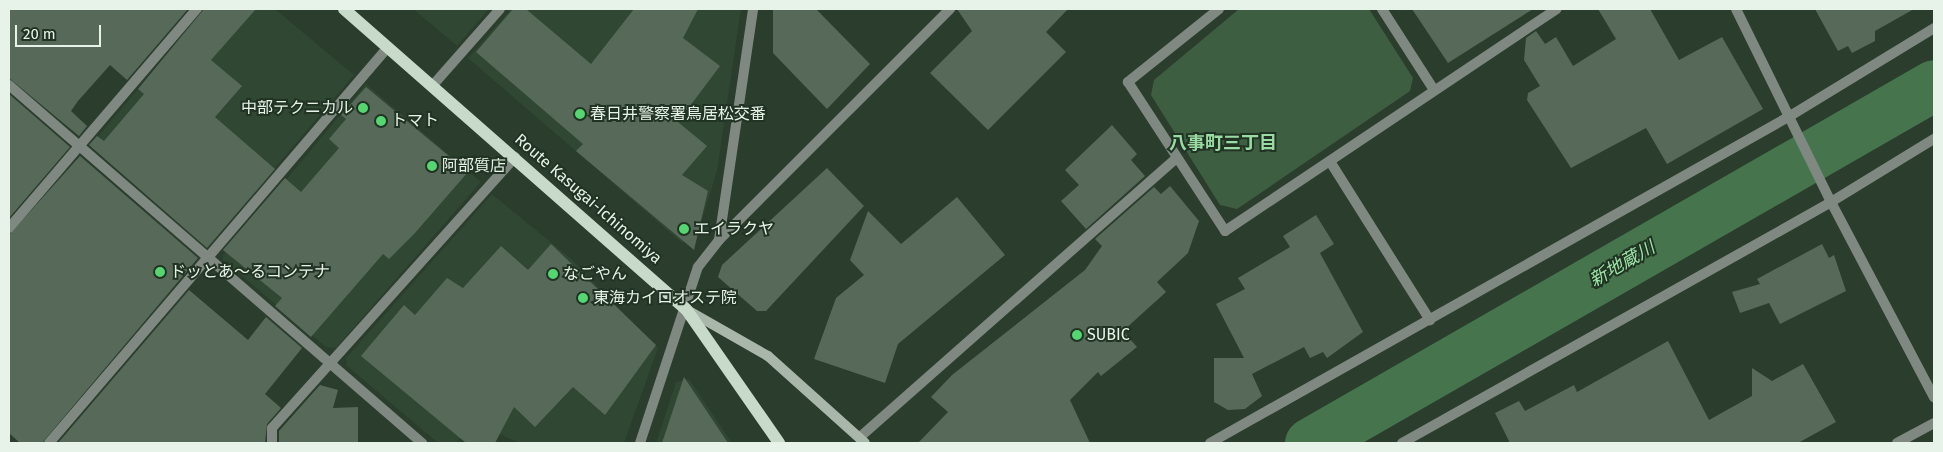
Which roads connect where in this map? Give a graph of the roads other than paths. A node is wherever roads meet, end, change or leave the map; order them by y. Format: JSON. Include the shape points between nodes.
{"nodes":[{"id":1,"x":197,"y":9,"type":"edge"},
{"id":2,"x":344,"y":9,"type":"edge"},
{"id":3,"x":500,"y":9,"type":"edge"},
{"id":4,"x":753,"y":9,"type":"edge"},
{"id":5,"x":950,"y":9,"type":"edge"},
{"id":6,"x":1219,"y":9,"type":"edge"},
{"id":7,"x":1382,"y":9,"type":"edge"},
{"id":8,"x":1556,"y":9,"type":"edge"},
{"id":9,"x":1736,"y":9,"type":"edge"},
{"id":10,"x":1934,"y":28,"type":"edge"},
{"id":11,"x":388,"y":47,"type":"junction"},
{"id":12,"x":9,"y":85,"type":"edge"},
{"id":13,"x":432,"y":85,"type":"junction"},
{"id":14,"x":1434,"y":90,"type":"junction"},
{"id":15,"x":1790,"y":116,"type":"junction"},
{"id":16,"x":1934,"y":139,"type":"edge"},
{"id":17,"x":80,"y":147,"type":"junction"},
{"id":18,"x":515,"y":157,"type":"junction"},
{"id":19,"x":1176,"y":158,"type":"junction"},
{"id":20,"x":1330,"y":163,"type":"junction"},
{"id":21,"x":1831,"y":202,"type":"junction"},
{"id":22,"x":9,"y":228,"type":"edge"},
{"id":23,"x":718,"y":240,"type":"junction"},
{"id":24,"x":210,"y":259,"type":"junction"},
{"id":25,"x":686,"y":309,"type":"junction"},
{"id":26,"x":1430,"y":320,"type":"junction"},
{"id":27,"x":330,"y":363,"type":"junction"},
{"id":28,"x":1934,"y":397,"type":"edge"},
{"id":29,"x":1934,"y":423,"type":"edge"},
{"id":30,"x":862,"y":440,"type":"edge"},
{"id":31,"x":49,"y":443,"type":"edge"},
{"id":32,"x":272,"y":443,"type":"edge"},
{"id":33,"x":422,"y":443,"type":"edge"},
{"id":34,"x":640,"y":443,"type":"edge"},
{"id":35,"x":779,"y":443,"type":"edge"},
{"id":36,"x":1210,"y":443,"type":"edge"},
{"id":37,"x":1402,"y":443,"type":"edge"},
{"id":38,"x":1897,"y":443,"type":"edge"}],
"edges":[{"from":1,"to":17,"type":"street"},
{"from":2,"to":11,"type":"main road","name":"Route Kasugai-Ichinomiya"},
{"from":3,"to":13,"type":"street"},
{"from":4,"to":23,"type":"street"},
{"from":5,"to":23,"type":"street"},
{"from":6,"to":19,"type":"street","via":[[1128,82]]},
{"from":7,"to":14,"type":"street"},
{"from":8,"to":14,"type":"street"},
{"from":9,"to":15,"type":"street"},
{"from":10,"to":15,"type":"street"},
{"from":11,"to":13,"type":"main road","name":"Route Kasugai-Ichinomiya"},
{"from":11,"to":24,"type":"street"},
{"from":12,"to":17,"type":"street"},
{"from":13,"to":18,"type":"main road","name":"Route Kasugai-Ichinomiya"},
{"from":14,"to":20,"type":"street"},
{"from":15,"to":21,"type":"street"},
{"from":15,"to":26,"type":"street"},
{"from":16,"to":21,"type":"street"},
{"from":17,"to":22,"type":"street"},
{"from":17,"to":24,"type":"street"},
{"from":18,"to":25,"type":"main road","name":"Route Kasugai-Ichinomiya"},
{"from":18,"to":27,"type":"street"},
{"from":19,"to":20,"type":"street","via":[[1225,232]]},
{"from":19,"to":30,"type":"street"},
{"from":20,"to":26,"type":"street"},
{"from":21,"to":28,"type":"street"},
{"from":21,"to":37,"type":"street"},
{"from":23,"to":25,"type":"street","via":[[698,267]]},
{"from":24,"to":27,"type":"street"},
{"from":24,"to":31,"type":"street"},
{"from":25,"to":30,"type":"main road","via":[[768,356]]},
{"from":25,"to":34,"type":"street"},
{"from":25,"to":35,"type":"main road","name":"Route Kasugai-Ichinomiya"},
{"from":26,"to":36,"type":"street"},
{"from":27,"to":32,"type":"street","via":[[272,428]]},
{"from":27,"to":33,"type":"street"},
{"from":29,"to":38,"type":"street"}]}
